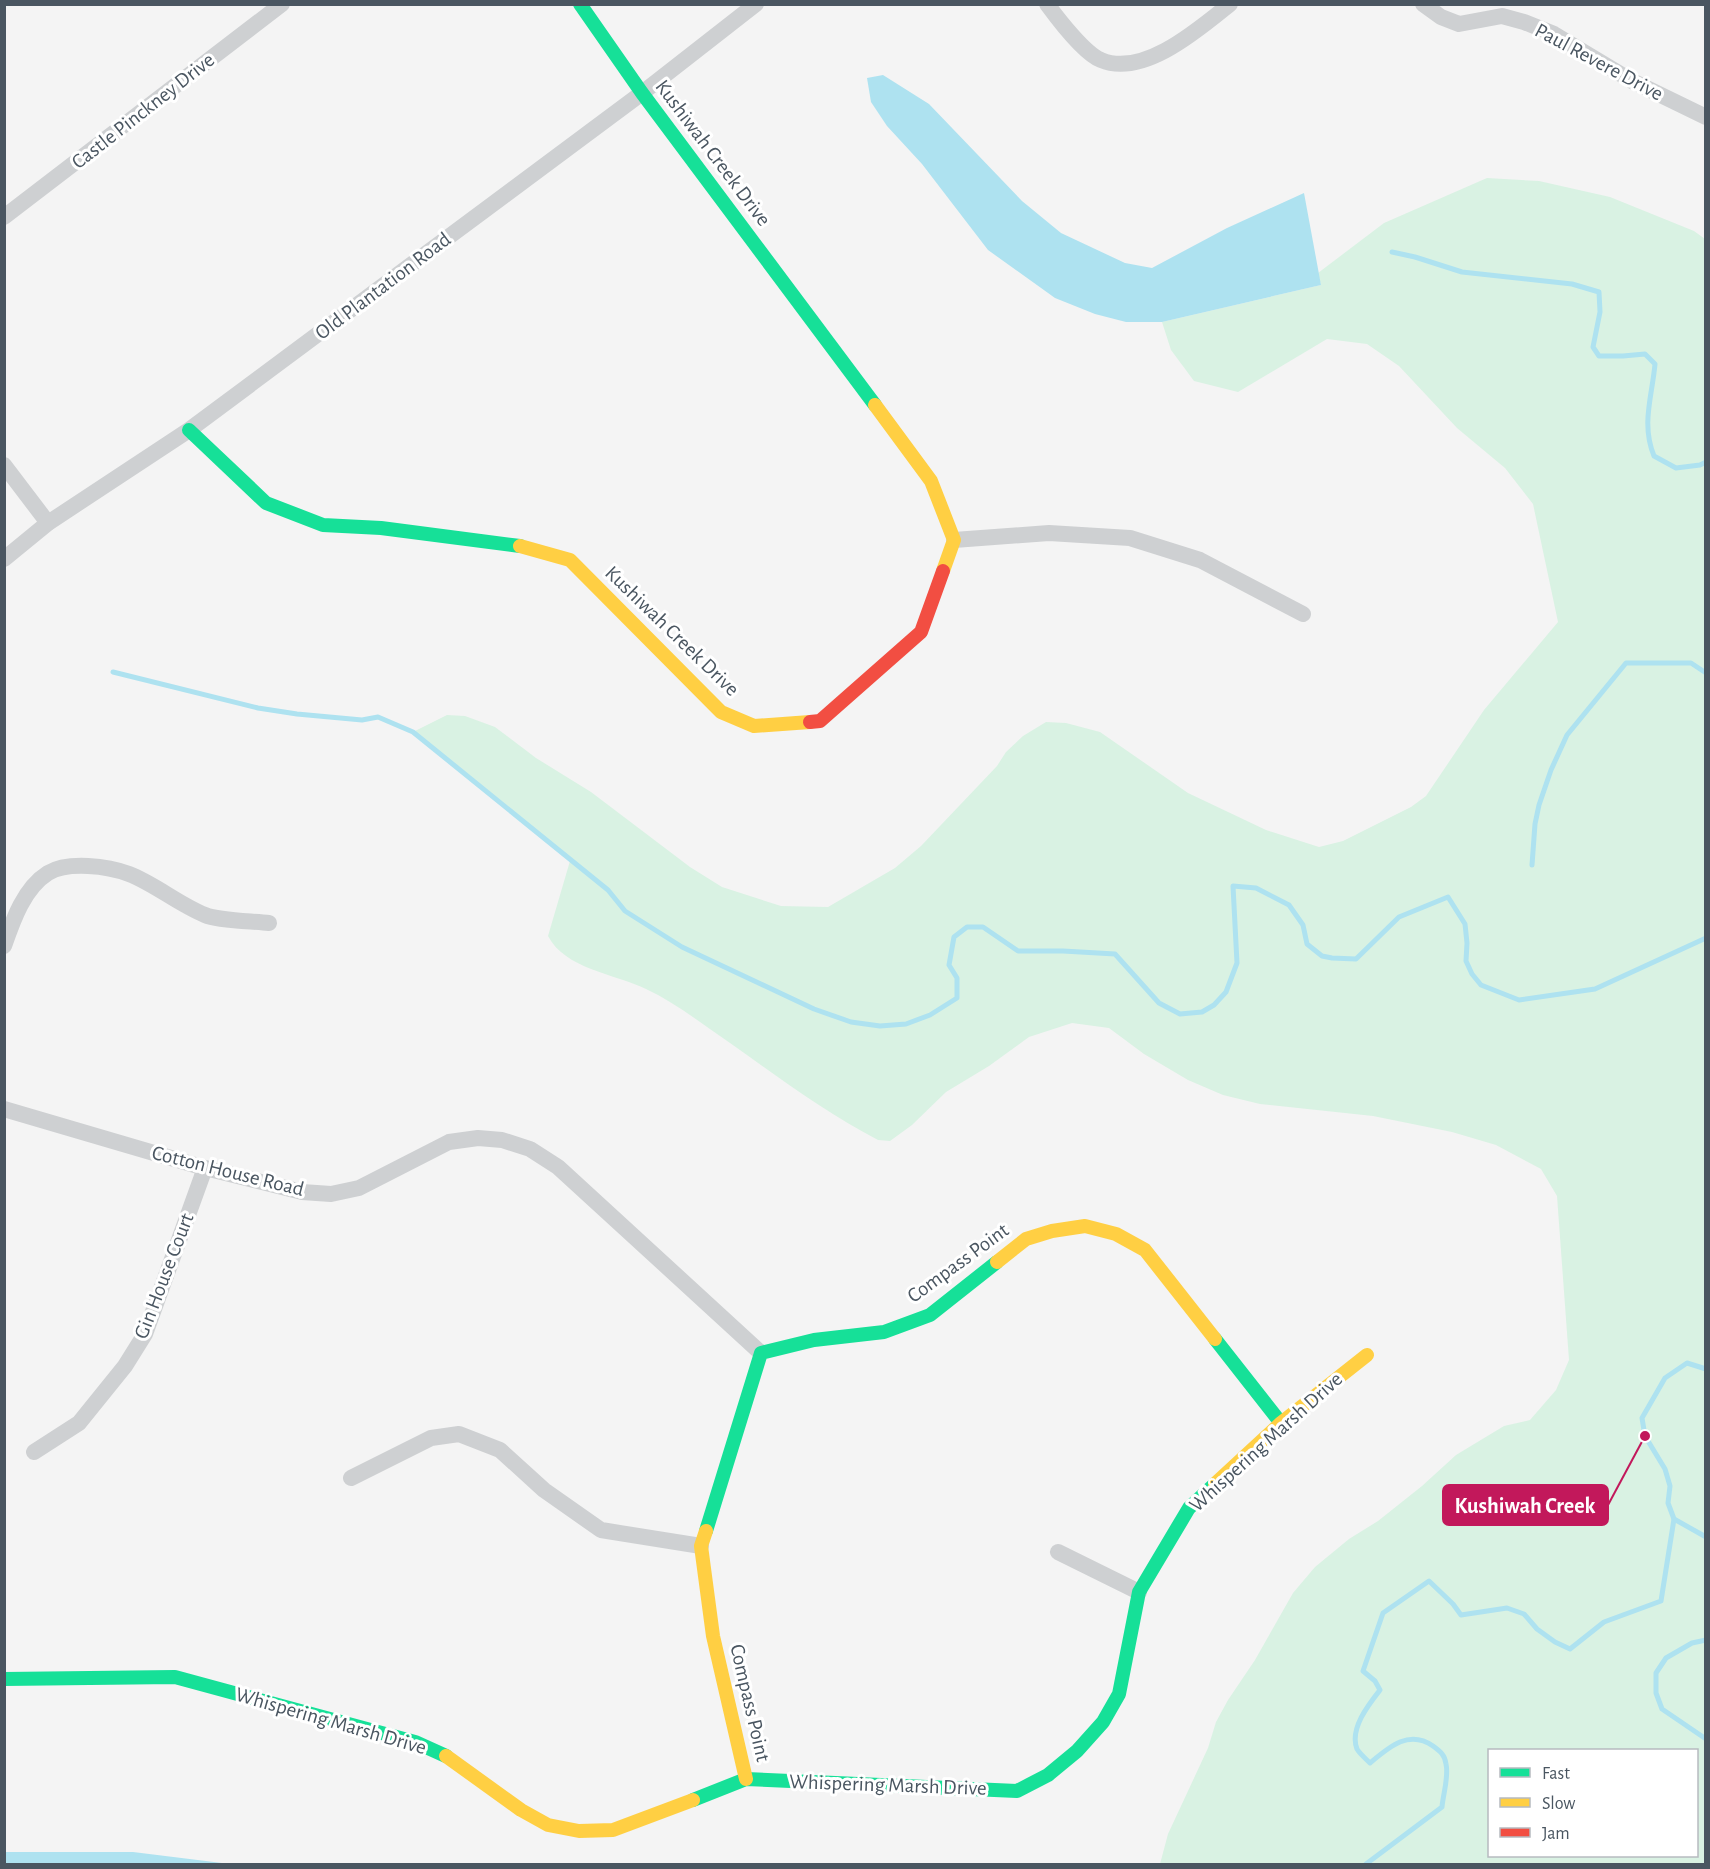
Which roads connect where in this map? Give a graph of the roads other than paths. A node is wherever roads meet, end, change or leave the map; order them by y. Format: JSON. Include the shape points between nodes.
{"nodes":[{"id":1,"x":282,"y":4,"type":"edge"},
{"id":2,"x":580,"y":4,"type":"edge"},
{"id":3,"x":756,"y":4,"type":"edge"},
{"id":4,"x":1047,"y":4,"type":"edge"},
{"id":5,"x":1230,"y":4,"type":"edge"},
{"id":6,"x":1424,"y":4,"type":"edge"},
{"id":7,"x":642,"y":93,"type":"junction"},
{"id":8,"x":1706,"y":117,"type":"edge"},
{"id":9,"x":4,"y":218,"type":"edge"},
{"id":10,"x":189,"y":430,"type":"junction"},
{"id":11,"x":4,"y":465,"type":"edge"},
{"id":12,"x":48,"y":523,"type":"junction"},
{"id":13,"x":954,"y":540,"type":"junction"},
{"id":14,"x":4,"y":559,"type":"edge"},
{"id":15,"x":1303,"y":614,"type":"dead end"},
{"id":16,"x":268,"y":923,"type":"dead end"},
{"id":17,"x":4,"y":946,"type":"edge"},
{"id":18,"x":4,"y":1109,"type":"edge"},
{"id":19,"x":205,"y":1168,"type":"junction"},
{"id":20,"x":761,"y":1353,"type":"junction"},
{"id":21,"x":1367,"y":1354,"type":"dead end"},
{"id":22,"x":1281,"y":1423,"type":"junction"},
{"id":23,"x":34,"y":1452,"type":"dead end"},
{"id":24,"x":351,"y":1478,"type":"dead end"},
{"id":25,"x":701,"y":1546,"type":"junction"},
{"id":26,"x":1058,"y":1552,"type":"dead end"},
{"id":27,"x":1139,"y":1592,"type":"junction"},
{"id":28,"x":4,"y":1679,"type":"edge"},
{"id":29,"x":746,"y":1779,"type":"junction"}],
"edges":[{"from":1,"to":9,"type":"street","name":"Castle Pinckney Drive"},
{"from":2,"to":7,"type":"street","name":"Kushiwah Creek Drive"},
{"from":3,"to":7,"type":"street","name":"Old Plantation Road"},
{"from":4,"to":5,"type":"street","via":[[1069,32],[1100,60],[1124,65],[1154,58]]},
{"from":6,"to":8,"type":"street","name":"Paul Revere Drive","via":[[1441,17],[1460,24],[1502,16],[1554,34],[1632,81]]},
{"from":7,"to":10,"type":"street","name":"Old Plantation Road"},
{"from":7,"to":13,"type":"street","name":"Kushiwah Creek Drive","via":[[931,481]]},
{"from":10,"to":12,"type":"street","name":"Old Plantation Road"},
{"from":10,"to":13,"type":"street","name":"Kushiwah Creek Drive","via":[[266,503],[322,525],[381,528],[520,546],[570,560],[721,712],[754,726],[820,721],[921,632]]},
{"from":11,"to":12,"type":"street"},
{"from":12,"to":14,"type":"street","name":"Old Plantation Road"},
{"from":13,"to":15,"type":"street","via":[[1049,533],[1130,538],[1200,560]]},
{"from":16,"to":17,"type":"street","via":[[208,916],[129,874],[104,866],[78,865],[49,872],[28,892]]},
{"from":18,"to":19,"type":"street","name":"Cotton House Road"},
{"from":19,"to":20,"type":"street","name":"Cotton House Road","via":[[302,1192],[331,1194],[359,1188],[449,1142],[502,1140],[530,1149],[558,1167]]},
{"from":19,"to":23,"type":"street","name":"Gin House Court","via":[[145,1334],[125,1366],[78,1423]]},
{"from":20,"to":22,"type":"street","name":"Compass Point","via":[[814,1340],[884,1332],[930,1315],[1026,1239],[1085,1226],[1116,1234],[1145,1250]]},
{"from":20,"to":25,"type":"street","name":"Compass Point"},
{"from":21,"to":22,"type":"street","name":"Whispering Marsh Drive"},
{"from":22,"to":27,"type":"street","name":"Whispering Marsh Drive","via":[[1189,1508]]},
{"from":24,"to":25,"type":"street","via":[[431,1438],[459,1434],[500,1450],[544,1491],[601,1530]]},
{"from":25,"to":29,"type":"street","name":"Compass Point","via":[[713,1636]]},
{"from":26,"to":27,"type":"street"},
{"from":27,"to":29,"type":"street","name":"Whispering Marsh Drive","via":[[1119,1694],[1103,1722],[1048,1775],[1017,1791]]},
{"from":28,"to":29,"type":"street","name":"Whispering Marsh Drive","via":[[175,1677],[415,1742],[449,1757],[548,1826],[579,1831],[613,1830]]}]}
